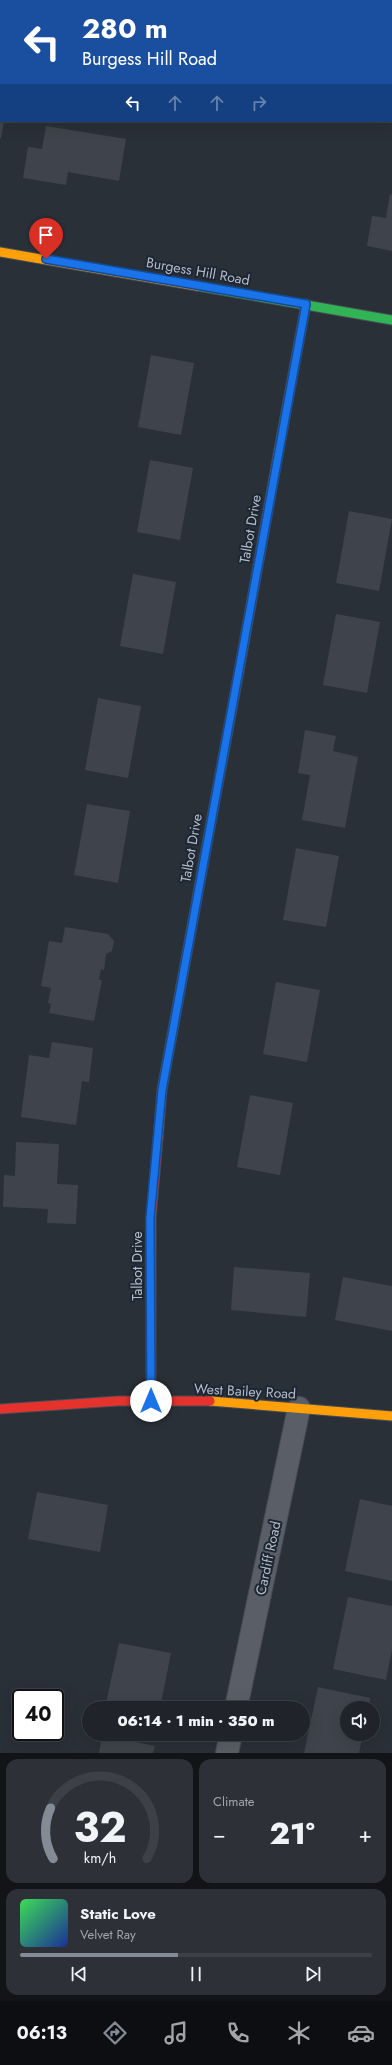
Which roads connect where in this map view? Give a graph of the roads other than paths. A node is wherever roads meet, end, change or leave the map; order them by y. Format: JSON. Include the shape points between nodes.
{"nodes":[{"id":1,"x":0,"y":252,"type":"edge"},
{"id":2,"x":306,"y":304,"type":"junction"},
{"id":3,"x":392,"y":320,"type":"edge"},
{"id":4,"x":151,"y":1401,"type":"junction"},
{"id":5,"x":299,"y":1408,"type":"junction"},
{"id":6,"x":0,"y":1409,"type":"edge"},
{"id":7,"x":392,"y":1416,"type":"edge"},
{"id":8,"x":237,"y":1701,"type":"edge"},
{"id":9,"x":230,"y":1741,"type":"edge"},
{"id":10,"x":227,"y":1753,"type":"edge"}],
"edges":[{"from":1,"to":2,"type":"street","name":"Burgess Hill Road"},
{"from":2,"to":3,"type":"street","name":"Burgess Hill Road"},
{"from":2,"to":4,"type":"street","name":"Talbot Drive","via":[[162,1090],[150,1218]]},
{"from":4,"to":5,"type":"street","name":"West Bailey Road","via":[[221,1402]]},
{"from":4,"to":6,"type":"street","name":"West Bailey Road"},
{"from":5,"to":7,"type":"street","name":"West Bailey Road"},
{"from":5,"to":8,"type":"street","name":"Cardiff Road"},
{"from":9,"to":10,"type":"street"}]}
